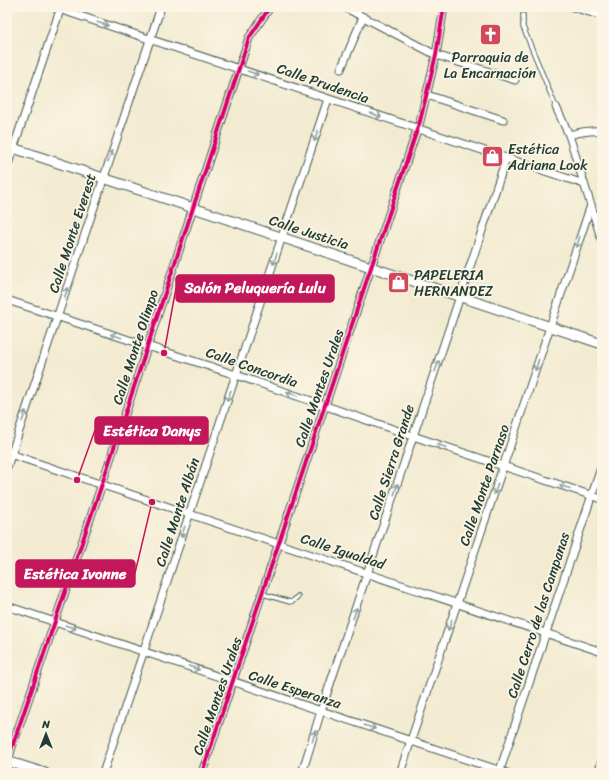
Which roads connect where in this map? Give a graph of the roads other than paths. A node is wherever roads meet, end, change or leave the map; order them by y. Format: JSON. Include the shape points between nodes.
{"nodes":[{"id":1,"x":161,"y":7,"type":"edge"},
{"id":2,"x":270,"y":7,"type":"edge"},
{"id":3,"x":344,"y":7,"type":"edge"},
{"id":4,"x":444,"y":7,"type":"edge"},
{"id":5,"x":572,"y":7,"type":"edge"},
{"id":6,"x":58,"y":8,"type":"edge"},
{"id":7,"x":523,"y":15,"type":"dead end"},
{"id":8,"x":602,"y":16,"type":"edge"},
{"id":9,"x":363,"y":17,"type":"junction"},
{"id":10,"x":150,"y":39,"type":"junction"},
{"id":11,"x":436,"y":55,"type":"junction"},
{"id":12,"x":239,"y":69,"type":"junction"},
{"id":13,"x":341,"y":70,"type":"dead end"},
{"id":14,"x":515,"y":80,"type":"dead end"},
{"id":15,"x":427,"y":95,"type":"junction"},
{"id":16,"x":328,"y":99,"type":"junction"},
{"id":17,"x":556,"y":107,"type":"joint"},
{"id":18,"x":503,"y":120,"type":"dead end"},
{"id":19,"x":417,"y":129,"type":"junction"},
{"id":20,"x":602,"y":131,"type":"edge"},
{"id":21,"x":569,"y":135,"type":"junction"},
{"id":22,"x":10,"y":147,"type":"edge"},
{"id":23,"x":506,"y":159,"type":"junction"},
{"id":24,"x":7,"y":167,"type":"edge"},
{"id":25,"x":103,"y":178,"type":"junction"},
{"id":26,"x":584,"y":184,"type":"junction"},
{"id":27,"x":590,"y":205,"type":"junction"},
{"id":28,"x":193,"y":208,"type":"junction"},
{"id":29,"x":282,"y":237,"type":"junction"},
{"id":30,"x":601,"y":237,"type":"edge"},
{"id":31,"x":372,"y":267,"type":"junction"},
{"id":32,"x":460,"y":297,"type":"junction"},
{"id":33,"x":7,"y":300,"type":"edge"},
{"id":34,"x":58,"y":317,"type":"junction"},
{"id":35,"x":550,"y":326,"type":"junction"},
{"id":36,"x":602,"y":344,"type":"edge"},
{"id":37,"x":147,"y":346,"type":"junction"},
{"id":38,"x":236,"y":375,"type":"junction"},
{"id":39,"x":325,"y":405,"type":"junction"},
{"id":40,"x":413,"y":436,"type":"junction"},
{"id":41,"x":9,"y":453,"type":"edge"},
{"id":42,"x":602,"y":465,"type":"edge"},
{"id":43,"x":504,"y":466,"type":"junction"},
{"id":44,"x":7,"y":467,"type":"edge"},
{"id":45,"x":102,"y":484,"type":"junction"},
{"id":46,"x":592,"y":496,"type":"junction"},
{"id":47,"x":602,"y":499,"type":"edge"},
{"id":48,"x":190,"y":514,"type":"junction"},
{"id":49,"x":279,"y":543,"type":"junction"},
{"id":50,"x":369,"y":573,"type":"junction"},
{"id":51,"x":263,"y":594,"type":"junction"},
{"id":52,"x":298,"y":596,"type":"dead end"},
{"id":53,"x":458,"y":603,"type":"junction"},
{"id":54,"x":7,"y":606,"type":"edge"},
{"id":55,"x":54,"y":622,"type":"junction"},
{"id":56,"x":546,"y":633,"type":"junction"},
{"id":57,"x":143,"y":651,"type":"junction"},
{"id":58,"x":602,"y":652,"type":"edge"},
{"id":59,"x":232,"y":681,"type":"junction"},
{"id":60,"x":321,"y":711,"type":"junction"},
{"id":61,"x":411,"y":741,"type":"junction"},
{"id":62,"x":602,"y":761,"type":"edge"},
{"id":63,"x":8,"y":763,"type":"edge"},
{"id":64,"x":502,"y":772,"type":"edge"},
{"id":65,"x":45,"y":773,"type":"edge"},
{"id":66,"x":103,"y":773,"type":"edge"},
{"id":67,"x":202,"y":773,"type":"edge"},
{"id":68,"x":302,"y":773,"type":"edge"},
{"id":69,"x":400,"y":773,"type":"edge"},
{"id":70,"x":598,"y":773,"type":"edge"}],
"edges":[{"from":1,"to":10,"type":"street","name":"Calle Monte Everest"},
{"from":2,"to":12,"type":"street","name":"Calle Monte Olimpo","via":[[249,38]]},
{"from":3,"to":9,"type":"street"},
{"from":4,"to":11,"type":"street","name":"Calle Montes Urales"},
{"from":5,"to":8,"type":"street"},
{"from":6,"to":10,"type":"street","name":"Calle Prudencia","one_way":true},
{"from":6,"to":22,"type":"street"},
{"from":7,"to":17,"type":"lane","via":[[523,27]]},
{"from":9,"to":11,"type":"street"},
{"from":9,"to":13,"type":"street"},
{"from":10,"to":12,"type":"street","name":"Calle Prudencia"},
{"from":25,"to":10,"type":"street","name":"Calle Monte Everest","one_way":true},
{"from":11,"to":14,"type":"street"},
{"from":11,"to":15,"type":"street","name":"Calle Montes Urales"},
{"from":12,"to":16,"type":"street","name":"Calle Prudencia","one_way":true},
{"from":12,"to":28,"type":"street","name":"Calle Monte Olimpo"},
{"from":15,"to":18,"type":"street"},
{"from":15,"to":19,"type":"street","name":"Calle Montes Urales"},
{"from":16,"to":19,"type":"street","name":"Calle Prudencia","one_way":true},
{"from":16,"to":29,"type":"street","name":"Calle Monte Albán","one_way":true},
{"from":17,"to":21,"type":"street"},
{"from":19,"to":23,"type":"street","name":"Calle Prudencia"},
{"from":19,"to":31,"type":"street","name":"Calle Montes Urales"},
{"from":20,"to":21,"type":"street","via":[[581,131]]},
{"from":21,"to":26,"type":"street"},
{"from":22,"to":24,"type":"street"},
{"from":22,"to":25,"type":"street","name":"Calle Justicia"},
{"from":23,"to":26,"type":"street","name":"Calle Prudencia"},
{"from":23,"to":32,"type":"street","name":"Calle Sierra Grande"},
{"from":25,"to":28,"type":"street","name":"Calle Justicia"},
{"from":34,"to":25,"type":"street","name":"Calle Monte Everest","one_way":true},
{"from":26,"to":27,"type":"street"},
{"from":27,"to":30,"type":"street"},
{"from":27,"to":35,"type":"street","name":"Calle Monte Parnaso","one_way":true},
{"from":28,"to":29,"type":"street","name":"Calle Justicia"},
{"from":28,"to":37,"type":"street","name":"Calle Monte Olimpo"},
{"from":29,"to":31,"type":"street","name":"Calle Justicia"},
{"from":29,"to":38,"type":"street","name":"Calle Monte Albán","one_way":true},
{"from":31,"to":32,"type":"street","name":"Calle Justicia"},
{"from":31,"to":39,"type":"street","name":"Calle Montes Urales"},
{"from":32,"to":35,"type":"street","name":"Calle Justicia"},
{"from":40,"to":32,"type":"street","name":"Calle Sierra Grande","one_way":true},
{"from":33,"to":34,"type":"street","name":"Calle Concordia"},
{"from":37,"to":34,"type":"street","name":"Calle Concordia","one_way":true},
{"from":41,"to":34,"type":"street","name":"Calle Monte Everest","one_way":true},
{"from":35,"to":36,"type":"street","name":"Calle Justicia"},
{"from":35,"to":43,"type":"street","name":"Calle Monte Parnaso","one_way":true},
{"from":37,"to":38,"type":"street","name":"Calle Concordia"},
{"from":37,"to":45,"type":"street","name":"Calle Monte Olimpo"},
{"from":39,"to":38,"type":"street","name":"Calle Concordia","one_way":true},
{"from":38,"to":48,"type":"street","name":"Calle Monte Albán","one_way":true},
{"from":39,"to":40,"type":"street","name":"Calle Concordia"},
{"from":39,"to":49,"type":"street","name":"Calle Montes Urales"},
{"from":43,"to":40,"type":"street","name":"Calle Concordia","one_way":true},
{"from":50,"to":40,"type":"street","name":"Calle Sierra Grande","one_way":true},
{"from":41,"to":44,"type":"street","name":"Calle Monte Everest"},
{"from":41,"to":45,"type":"street","name":"Calle Igualdad"},
{"from":42,"to":46,"type":"street","name":"Calle Cerro de las Campanas"},
{"from":46,"to":43,"type":"street","name":"Calle Concordia","one_way":true},
{"from":43,"to":53,"type":"street","name":"Calle Monte Parnaso","one_way":true},
{"from":45,"to":48,"type":"street","name":"Calle Igualdad"},
{"from":45,"to":55,"type":"street","name":"Calle Monte Olimpo"},
{"from":46,"to":47,"type":"street","name":"Calle Concordia"},
{"from":46,"to":56,"type":"street","name":"Calle Cerro de las Campanas"},
{"from":48,"to":49,"type":"street","name":"Calle Igualdad"},
{"from":48,"to":57,"type":"street","name":"Calle Monte Albán","one_way":true},
{"from":49,"to":50,"type":"street","name":"Calle Igualdad"},
{"from":49,"to":51,"type":"street","name":"Calle Montes Urales"},
{"from":50,"to":53,"type":"street","name":"Calle Igualdad"},
{"from":60,"to":50,"type":"street","name":"Calle Sierra Grande","one_way":true},
{"from":51,"to":52,"type":"lane","via":[[290,602]]},
{"from":51,"to":59,"type":"street","name":"Calle Montes Urales"},
{"from":53,"to":56,"type":"street","name":"Calle Igualdad"},
{"from":53,"to":61,"type":"street","name":"Calle Monte Parnaso","one_way":true},
{"from":54,"to":55,"type":"street","name":"Calle Esperanza"},
{"from":55,"to":57,"type":"street","name":"Calle Esperanza","one_way":true},
{"from":55,"to":63,"type":"street","name":"Calle Monte Olimpo"},
{"from":56,"to":58,"type":"street","name":"Calle Igualdad"},
{"from":56,"to":64,"type":"street","name":"Calle Cerro de las Campanas"},
{"from":57,"to":59,"type":"street","name":"Calle Esperanza","one_way":true},
{"from":57,"to":66,"type":"street","name":"Calle Monte Albán"},
{"from":59,"to":60,"type":"street","name":"Calle Esperanza"},
{"from":59,"to":67,"type":"street","name":"Calle Montes Urales"},
{"from":60,"to":61,"type":"street","name":"Calle Esperanza","one_way":true},
{"from":68,"to":60,"type":"street","name":"Calle Sierra Grande","one_way":true},
{"from":61,"to":64,"type":"street","name":"Calle Esperanza"},
{"from":61,"to":69,"type":"street","name":"Calle Monte Parnaso"},
{"from":62,"to":70,"type":"street"},
{"from":63,"to":65,"type":"street"}]}
